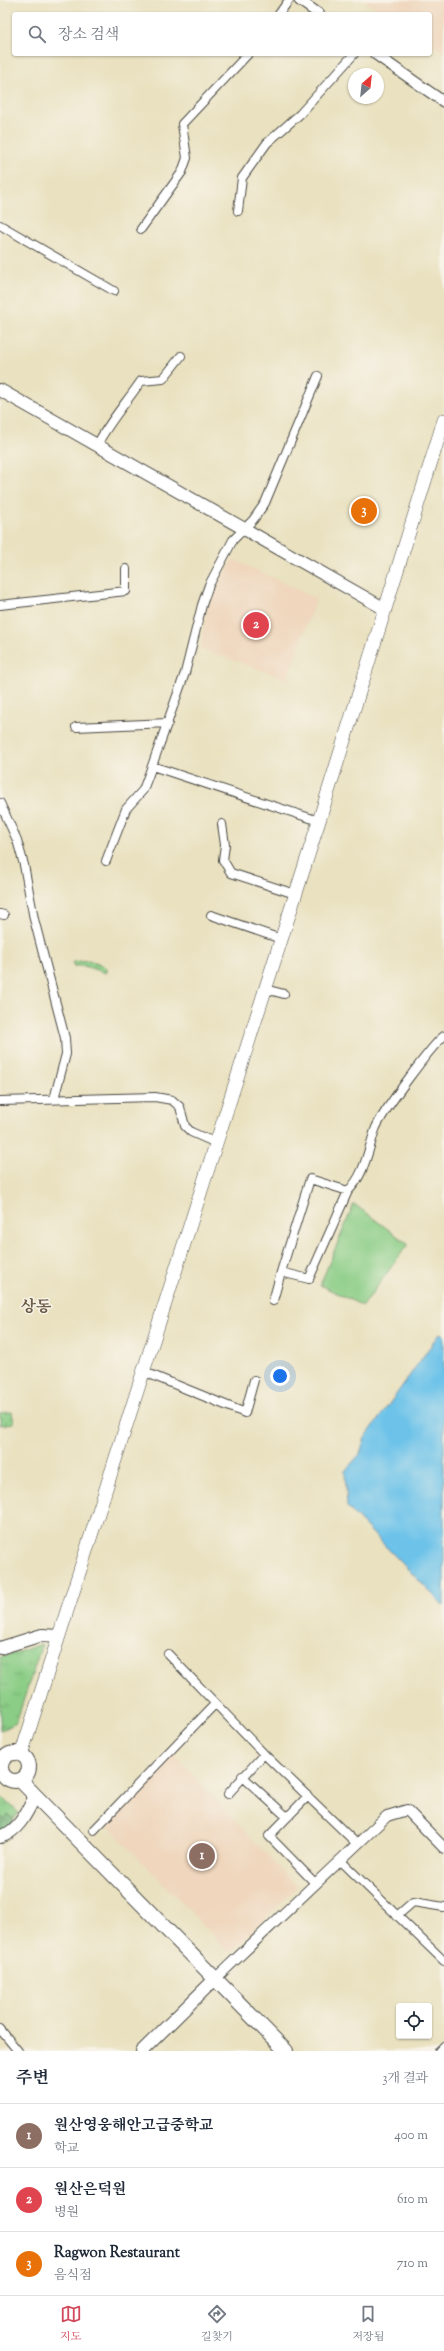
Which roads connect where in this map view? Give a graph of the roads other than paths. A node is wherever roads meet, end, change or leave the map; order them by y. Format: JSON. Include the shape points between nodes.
{"nodes":[{"id":1,"x":289,"y":0,"type":"edge"},
{"id":2,"x":299,"y":0,"type":"edge"},
{"id":3,"x":280,"y":12,"type":"edge"},
{"id":4,"x":316,"y":12,"type":"edge"},
{"id":5,"x":246,"y":56,"type":"edge"},
{"id":6,"x":352,"y":56,"type":"edge"},
{"id":7,"x":378,"y":56,"type":"edge"},
{"id":8,"x":444,"y":102,"type":"edge"},
{"id":9,"x":238,"y":211,"type":"dead end"},
{"id":10,"x":0,"y":225,"type":"edge"},
{"id":11,"x":141,"y":229,"type":"dead end"},
{"id":12,"x":114,"y":291,"type":"dead end"},
{"id":13,"x":181,"y":356,"type":"dead end"},
{"id":14,"x":318,"y":376,"type":"dead end"},
{"id":15,"x":0,"y":390,"type":"edge"},
{"id":16,"x":444,"y":420,"type":"edge"},
{"id":17,"x":97,"y":445,"type":"junction"},
{"id":18,"x":242,"y":529,"type":"junction"},
{"id":19,"x":126,"y":569,"type":"dead end"},
{"id":20,"x":0,"y":605,"type":"edge"},
{"id":21,"x":385,"y":609,"type":"junction"},
{"id":22,"x":168,"y":723,"type":"junction"},
{"id":23,"x":76,"y":727,"type":"dead end"},
{"id":24,"x":152,"y":766,"type":"junction"},
{"id":25,"x":0,"y":803,"type":"edge"},
{"id":26,"x":2,"y":812,"type":"edge"},
{"id":27,"x":319,"y":821,"type":"junction"},
{"id":28,"x":222,"y":824,"type":"dead end"},
{"id":29,"x":106,"y":861,"type":"dead end"},
{"id":30,"x":295,"y":894,"type":"junction"},
{"id":31,"x":211,"y":915,"type":"dead end"},
{"id":32,"x":281,"y":939,"type":"junction"},
{"id":33,"x":265,"y":989,"type":"junction"},
{"id":34,"x":284,"y":994,"type":"dead end"},
{"id":35,"x":444,"y":1036,"type":"edge"},
{"id":36,"x":54,"y":1100,"type":"junction"},
{"id":37,"x":0,"y":1101,"type":"edge"},
{"id":38,"x":216,"y":1143,"type":"junction"},
{"id":39,"x":348,"y":1191,"type":"junction"},
{"id":40,"x":281,"y":1272,"type":"junction"},
{"id":41,"x":273,"y":1301,"type":"dead end"},
{"id":42,"x":142,"y":1371,"type":"junction"},
{"id":43,"x":254,"y":1380,"type":"dead end"},
{"id":44,"x":58,"y":1636,"type":"junction"},
{"id":45,"x":0,"y":1648,"type":"edge"},
{"id":46,"x":168,"y":1654,"type":"dead end"},
{"id":47,"x":215,"y":1704,"type":"junction"},
{"id":48,"x":264,"y":1754,"type":"junction"},
{"id":49,"x":21,"y":1755,"type":"junction"},
{"id":50,"x":1,"y":1762,"type":"edge"},
{"id":51,"x":242,"y":1776,"type":"junction"},
{"id":52,"x":20,"y":1780,"type":"junction"},
{"id":53,"x":228,"y":1794,"type":"dead end"},
{"id":54,"x":36,"y":1796,"type":"junction"},
{"id":55,"x":308,"y":1796,"type":"junction"},
{"id":56,"x":287,"y":1817,"type":"junction"},
{"id":57,"x":94,"y":1830,"type":"dead end"},
{"id":58,"x":0,"y":1837,"type":"edge"},
{"id":59,"x":357,"y":1844,"type":"junction"},
{"id":60,"x":444,"y":1848,"type":"edge"},
{"id":61,"x":341,"y":1861,"type":"junction"},
{"id":62,"x":316,"y":1884,"type":"junction"},
{"id":63,"x":444,"y":1906,"type":"edge"},
{"id":64,"x":397,"y":1916,"type":"junction"},
{"id":65,"x":444,"y":1961,"type":"edge"},
{"id":66,"x":216,"y":1978,"type":"junction"},
{"id":67,"x":0,"y":2029,"type":"edge"},
{"id":68,"x":444,"y":2046,"type":"edge"},
{"id":69,"x":18,"y":2051,"type":"edge"},
{"id":70,"x":142,"y":2051,"type":"edge"},
{"id":71,"x":286,"y":2051,"type":"edge"},
{"id":72,"x":439,"y":2051,"type":"edge"}],
"edges":[{"from":1,"to":3,"type":"street"},
{"from":2,"to":4,"type":"street"},
{"from":5,"to":11,"type":"street","via":[[182,124],[187,158],[182,172]]},
{"from":6,"to":9,"type":"street","via":[[300,114],[267,143],[242,178]]},
{"from":7,"to":8,"type":"street"},
{"from":10,"to":12,"type":"street"},
{"from":13,"to":17,"type":"street","via":[[163,379],[141,381],[117,416],[108,423]]},
{"from":14,"to":18,"type":"street","via":[[265,502],[253,520]]},
{"from":15,"to":17,"type":"main road"},
{"from":16,"to":21,"type":"main road"},
{"from":17,"to":18,"type":"main road"},
{"from":18,"to":21,"type":"main road"},
{"from":18,"to":22,"type":"street","via":[[233,540],[209,585],[185,673]]},
{"from":19,"to":20,"type":"street","via":[[126,591]]},
{"from":21,"to":27,"type":"main road"},
{"from":22,"to":23,"type":"street"},
{"from":22,"to":24,"type":"street"},
{"from":24,"to":27,"type":"street"},
{"from":24,"to":29,"type":"street","via":[[143,790],[126,809]]},
{"from":25,"to":26,"type":"street"},
{"from":26,"to":36,"type":"street","via":[[17,840],[24,865],[34,918],[65,1038],[66,1054]]},
{"from":27,"to":30,"type":"main road"},
{"from":28,"to":30,"type":"street","via":[[224,860],[231,873]]},
{"from":30,"to":32,"type":"main road"},
{"from":31,"to":32,"type":"street"},
{"from":32,"to":33,"type":"main road"},
{"from":33,"to":34,"type":"street"},
{"from":33,"to":38,"type":"main road"},
{"from":35,"to":39,"type":"street","via":[[386,1111],[375,1130],[373,1142],[355,1184]]},
{"from":36,"to":37,"type":"street"},
{"from":36,"to":38,"type":"street","via":[[155,1097],[172,1100],[180,1107],[185,1126],[190,1132]]},
{"from":38,"to":42,"type":"main road"},
{"from":39,"to":40,"type":"street","via":[[309,1279]]},
{"from":39,"to":40,"type":"street","via":[[310,1179]]},
{"from":40,"to":41,"type":"street"},
{"from":42,"to":43,"type":"street","via":[[245,1413]]},
{"from":42,"to":44,"type":"main road"},
{"from":44,"to":45,"type":"main road","via":[[42,1635]]},
{"from":44,"to":49,"type":"main road"},
{"from":46,"to":47,"type":"street"},
{"from":47,"to":48,"type":"street"},
{"from":47,"to":57,"type":"street"},
{"from":48,"to":51,"type":"street"},
{"from":48,"to":55,"type":"street"},
{"from":49,"to":50,"type":"highway","via":[[10,1755]]},
{"from":49,"to":52,"type":"highway","via":[[27,1760],[29,1768]]},
{"from":50,"to":52,"type":"highway","via":[[6,1778],[12,1781]]},
{"from":51,"to":53,"type":"street"},
{"from":51,"to":56,"type":"street"},
{"from":52,"to":54,"type":"highway"},
{"from":54,"to":58,"type":"main road","via":[[17,1827]]},
{"from":54,"to":66,"type":"highway"},
{"from":55,"to":56,"type":"street"},
{"from":55,"to":59,"type":"street"},
{"from":56,"to":62,"type":"street","via":[[269,1836]]},
{"from":59,"to":60,"type":"street","via":[[387,1816],[407,1810]]},
{"from":59,"to":61,"type":"street"},
{"from":61,"to":62,"type":"street"},
{"from":61,"to":64,"type":"street"},
{"from":62,"to":66,"type":"street"},
{"from":63,"to":64,"type":"street","via":[[413,1902]]},
{"from":64,"to":65,"type":"street"},
{"from":66,"to":70,"type":"main road"},
{"from":66,"to":71,"type":"highway"},
{"from":67,"to":69,"type":"street"},
{"from":68,"to":72,"type":"street"}]}
